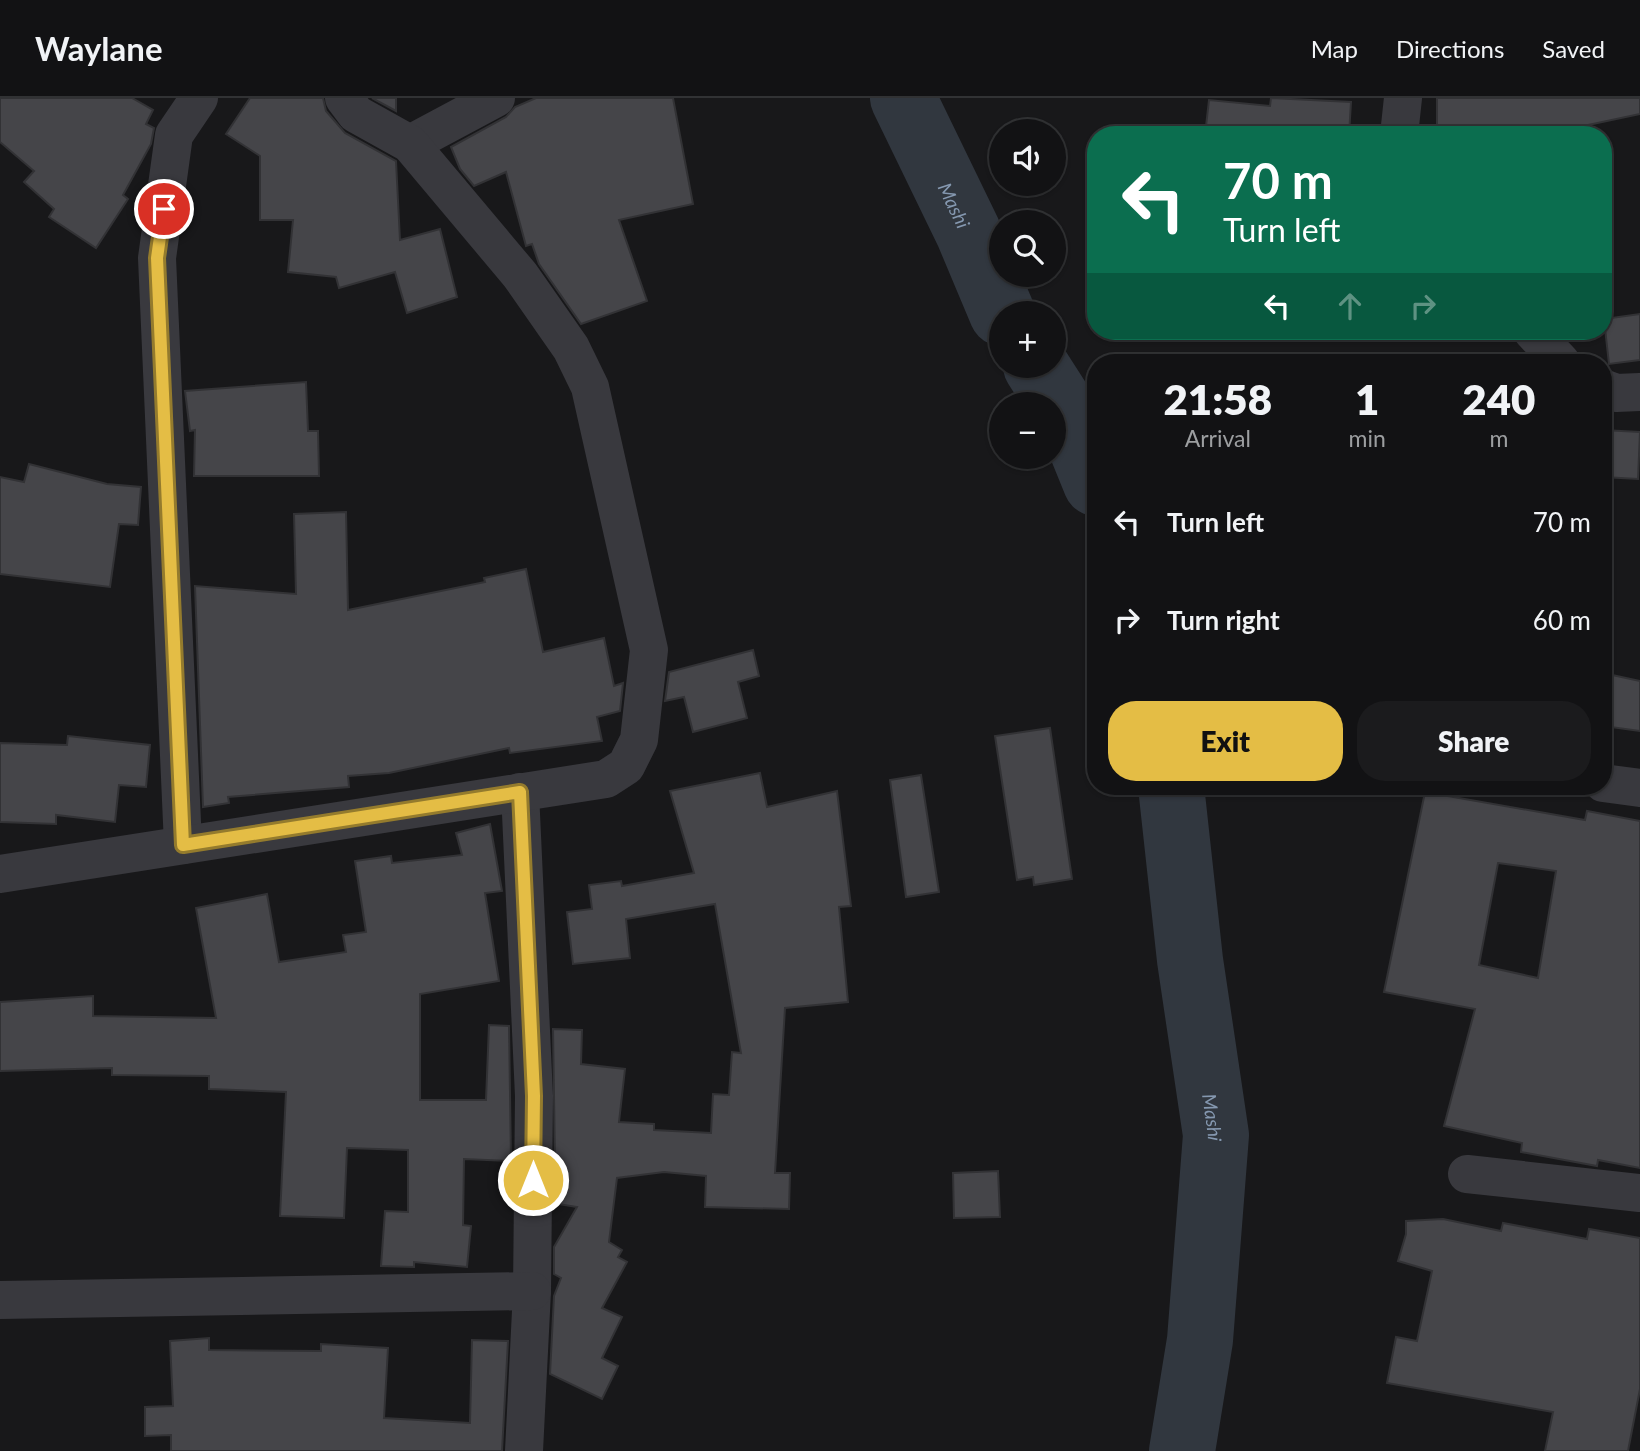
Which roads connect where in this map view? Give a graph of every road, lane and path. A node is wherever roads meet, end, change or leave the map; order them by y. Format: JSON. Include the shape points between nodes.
{"nodes":[{"id":1,"x":199,"y":98,"type":"edge"},
{"id":2,"x":344,"y":98,"type":"edge"},
{"id":3,"x":496,"y":98,"type":"edge"},
{"id":4,"x":1403,"y":98,"type":"edge"},
{"id":5,"x":1400,"y":126,"type":"edge"},
{"id":6,"x":410,"y":144,"type":"junction"},
{"id":7,"x":1540,"y":340,"type":"edge"},
{"id":8,"x":1554,"y":354,"type":"edge"},
{"id":9,"x":1612,"y":391,"type":"edge"},
{"id":10,"x":1640,"y":391,"type":"edge"},
{"id":11,"x":1612,"y":784,"type":"edge"},
{"id":12,"x":1640,"y":788,"type":"edge"},
{"id":13,"x":520,"y":792,"type":"junction"},
{"id":14,"x":183,"y":845,"type":"junction"},
{"id":15,"x":0,"y":874,"type":"edge"},
{"id":16,"x":1467,"y":1174,"type":"dead end"},
{"id":17,"x":1640,"y":1193,"type":"edge"},
{"id":18,"x":532,"y":1291,"type":"junction"},
{"id":19,"x":0,"y":1300,"type":"edge"},
{"id":20,"x":524,"y":1451,"type":"edge"}],
"edges":[{"from":1,"to":14,"type":"street","via":[[174,135],[157,258]]},
{"from":2,"to":6,"type":"street","via":[[356,114]]},
{"from":3,"to":6,"type":"street"},
{"from":4,"to":5,"type":"street"},
{"from":6,"to":13,"type":"street","via":[[520,275],[571,348],[590,387],[649,650],[639,740],[626,766],[606,779]]},
{"from":7,"to":8,"type":"street"},
{"from":9,"to":10,"type":"street"},
{"from":11,"to":12,"type":"street"},
{"from":13,"to":14,"type":"street"},
{"from":13,"to":18,"type":"street","via":[[534,1096]]},
{"from":14,"to":15,"type":"street"},
{"from":16,"to":17,"type":"street"},
{"from":18,"to":19,"type":"street"},
{"from":18,"to":20,"type":"street"}]}
